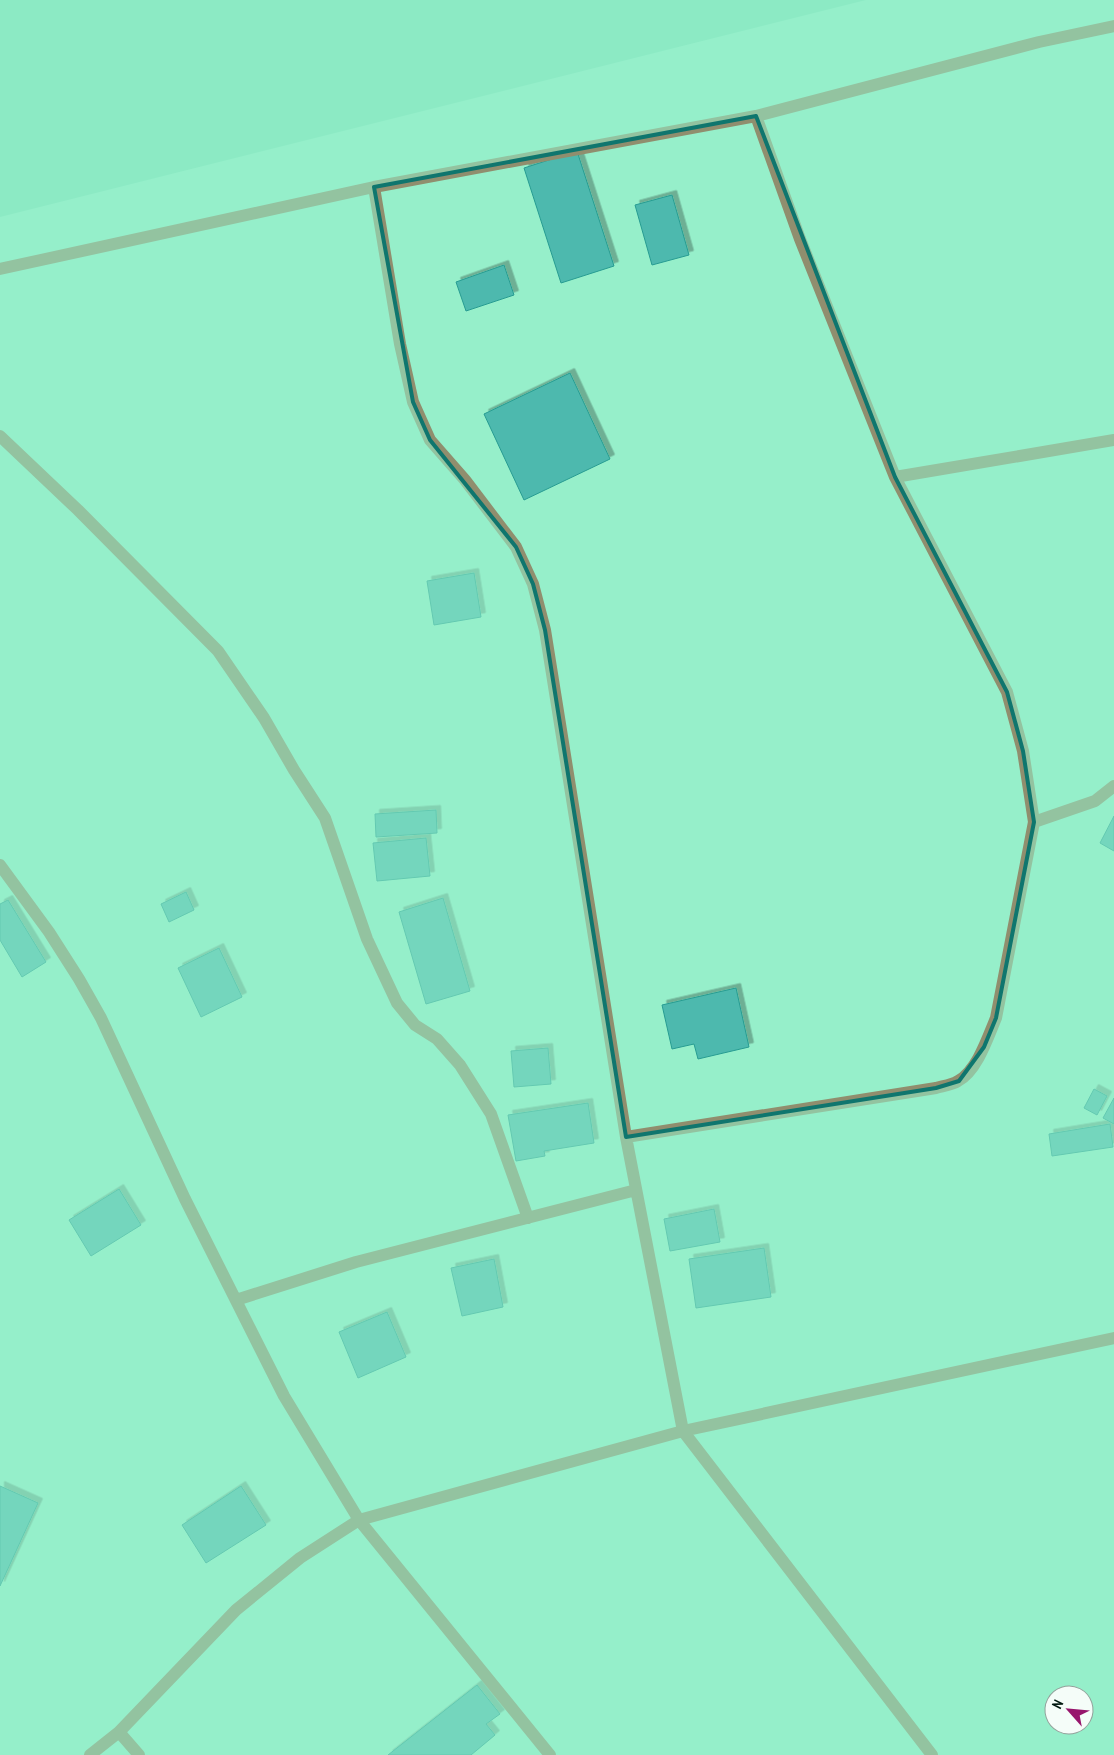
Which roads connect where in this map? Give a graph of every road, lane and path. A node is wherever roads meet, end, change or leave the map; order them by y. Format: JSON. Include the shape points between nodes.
{"nodes":[{"id":1,"x":1114,"y":26,"type":"edge"},
{"id":2,"x":756,"y":116,"type":"junction"},
{"id":3,"x":374,"y":187,"type":"junction"},
{"id":4,"x":0,"y":269,"type":"edge"},
{"id":5,"x":0,"y":436,"type":"edge"},
{"id":6,"x":1114,"y":440,"type":"edge"},
{"id":7,"x":895,"y":477,"type":"junction"},
{"id":8,"x":1114,"y":786,"type":"edge"},
{"id":9,"x":1034,"y":822,"type":"junction"},
{"id":10,"x":0,"y":865,"type":"edge"},
{"id":11,"x":626,"y":1137,"type":"junction"},
{"id":12,"x":636,"y":1190,"type":"junction"},
{"id":13,"x":528,"y":1218,"type":"junction"},
{"id":14,"x":236,"y":1300,"type":"junction"},
{"id":15,"x":1114,"y":1338,"type":"edge"},
{"id":16,"x":683,"y":1431,"type":"junction"},
{"id":17,"x":359,"y":1520,"type":"junction"},
{"id":18,"x":119,"y":1732,"type":"junction"},
{"id":19,"x":90,"y":1755,"type":"edge"},
{"id":20,"x":139,"y":1755,"type":"edge"},
{"id":21,"x":550,"y":1755,"type":"edge"},
{"id":22,"x":932,"y":1755,"type":"edge"}],
"edges":[{"from":1,"to":2,"type":"street"},
{"from":2,"to":3,"type":"street"},
{"from":2,"to":7,"type":"street","via":[[800,239]]},
{"from":3,"to":4,"type":"street"},
{"from":3,"to":11,"type":"street","via":[[413,402],[430,440],[516,547],[536,593],[547,640]]},
{"from":5,"to":13,"type":"street","via":[[218,652],[264,718],[325,818],[367,939],[397,1003],[415,1025],[437,1039],[460,1064],[491,1114]]},
{"from":6,"to":7,"type":"street"},
{"from":7,"to":9,"type":"street","via":[[1007,692],[1023,750]]},
{"from":8,"to":9,"type":"street","via":[[1095,802]]},
{"from":9,"to":11,"type":"street","via":[[996,1018],[984,1047],[959,1081],[936,1088]]},
{"from":10,"to":14,"type":"street","via":[[49,932],[101,1018],[185,1200]]},
{"from":11,"to":12,"type":"street"},
{"from":12,"to":13,"type":"street"},
{"from":12,"to":16,"type":"street"},
{"from":13,"to":14,"type":"street","via":[[356,1262]]},
{"from":14,"to":17,"type":"street","via":[[284,1396]]},
{"from":15,"to":16,"type":"street"},
{"from":16,"to":17,"type":"street"},
{"from":16,"to":22,"type":"street"},
{"from":17,"to":18,"type":"street","via":[[300,1558],[236,1610]]},
{"from":17,"to":21,"type":"street"},
{"from":18,"to":19,"type":"street"},
{"from":18,"to":20,"type":"street"}]}
